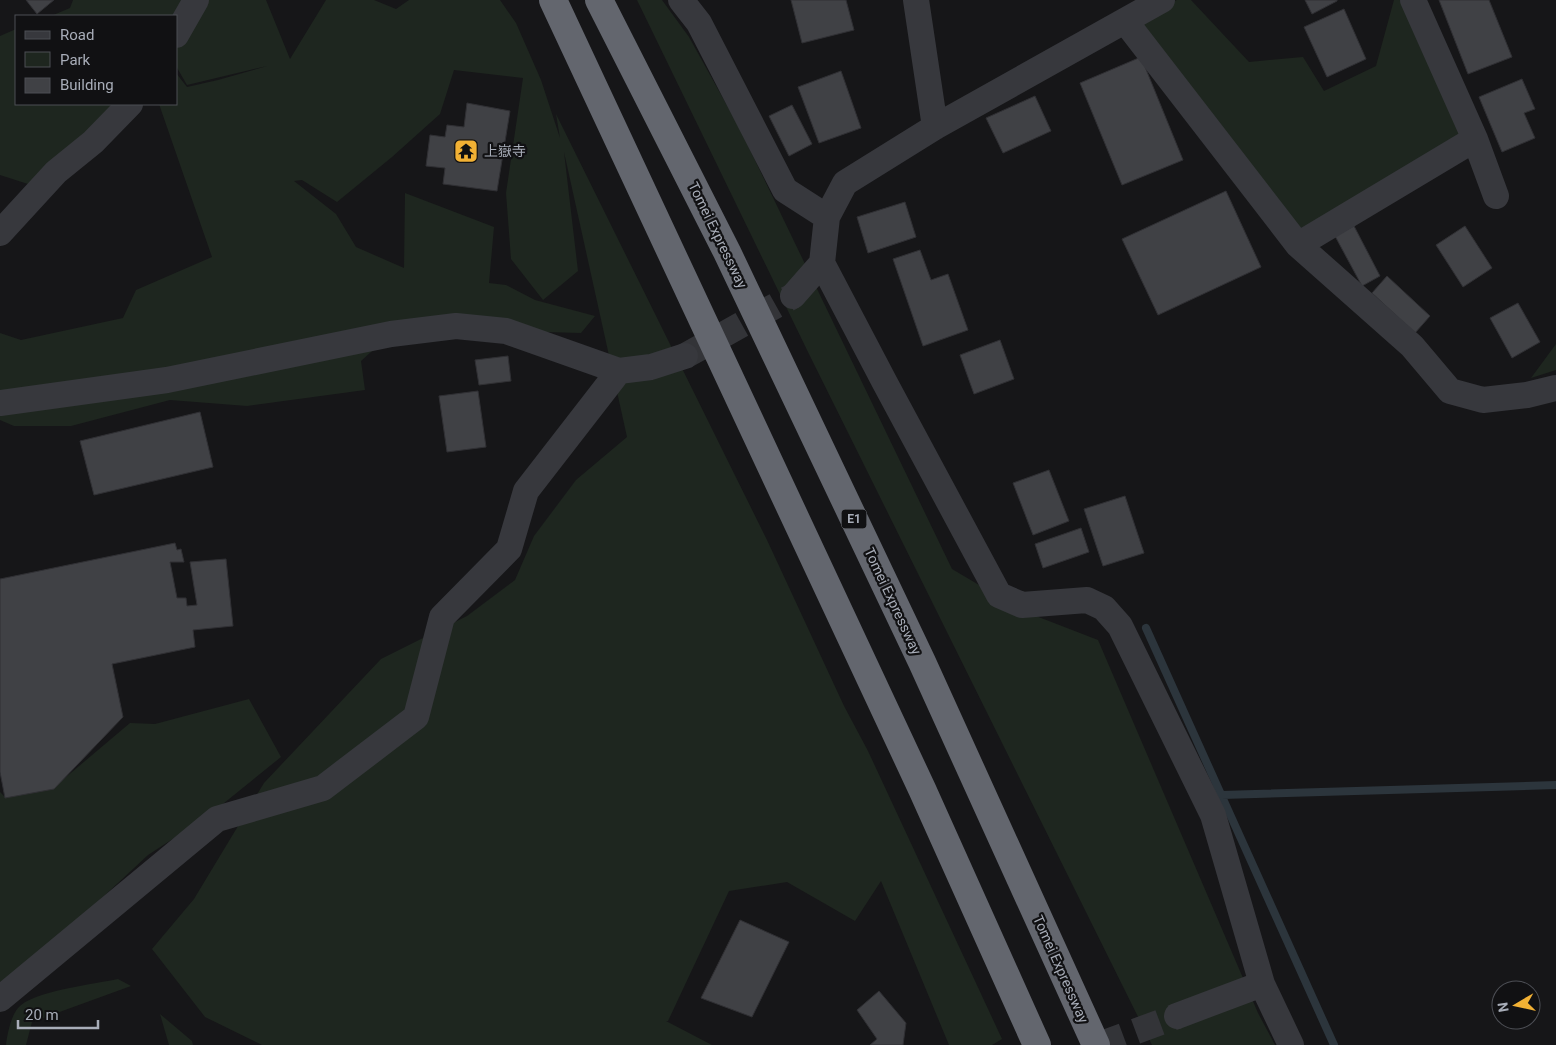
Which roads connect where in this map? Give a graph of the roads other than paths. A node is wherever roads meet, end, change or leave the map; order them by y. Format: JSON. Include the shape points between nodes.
{"nodes":[{"id":1,"x":196,"y":0,"type":"edge"},
{"id":2,"x":552,"y":0,"type":"edge"},
{"id":3,"x":599,"y":0,"type":"edge"},
{"id":4,"x":681,"y":0,"type":"edge"},
{"id":5,"x":916,"y":0,"type":"edge"},
{"id":6,"x":1162,"y":0,"type":"edge"},
{"id":7,"x":1413,"y":0,"type":"edge"},
{"id":8,"x":1125,"y":21,"type":"junction"},
{"id":9,"x":178,"y":32,"type":"edge"},
{"id":10,"x":129,"y":105,"type":"edge"},
{"id":11,"x":935,"y":127,"type":"junction"},
{"id":12,"x":1475,"y":139,"type":"junction"},
{"id":13,"x":1496,"y":196,"type":"dead end"},
{"id":14,"x":827,"y":217,"type":"junction"},
{"id":15,"x":0,"y":233,"type":"edge"},
{"id":16,"x":1298,"y":245,"type":"junction"},
{"id":17,"x":822,"y":263,"type":"junction"},
{"id":18,"x":793,"y":296,"type":"tunnel mouth"},
{"id":19,"x":686,"y":356,"type":"tunnel mouth"},
{"id":20,"x":619,"y":371,"type":"junction"},
{"id":21,"x":1556,"y":388,"type":"edge"},
{"id":22,"x":0,"y":403,"type":"edge"},
{"id":23,"x":1262,"y":984,"type":"junction"},
{"id":24,"x":0,"y":999,"type":"edge"},
{"id":25,"x":1177,"y":1016,"type":"tunnel mouth"},
{"id":26,"x":1037,"y":1045,"type":"edge"},
{"id":27,"x":1096,"y":1045,"type":"edge"},
{"id":28,"x":1291,"y":1045,"type":"edge"}],
"edges":[{"from":1,"to":9,"type":"street"},
{"from":2,"to":26,"type":"highway","via":[[914,772]]},
{"from":3,"to":27,"type":"highway","name":"Tomei Expressway","number":"E1","via":[[774,350],[922,662]]},
{"from":4,"to":14,"type":"street","via":[[699,22],[785,190]]},
{"from":5,"to":11,"type":"street"},
{"from":6,"to":8,"type":"street"},
{"from":7,"to":12,"type":"street"},
{"from":8,"to":11,"type":"street"},
{"from":8,"to":16,"type":"street"},
{"from":10,"to":15,"type":"street","via":[[93,142],[56,172]]},
{"from":11,"to":14,"type":"street","via":[[845,183]]},
{"from":12,"to":13,"type":"street"},
{"from":12,"to":16,"type":"street"},
{"from":14,"to":17,"type":"street"},
{"from":16,"to":21,"type":"street","via":[[1412,346],[1450,391],[1483,400]]},
{"from":17,"to":18,"type":"street"},
{"from":17,"to":23,"type":"street","via":[[998,595],[1022,605],[1087,600],[1104,608],[1120,626],[1213,816]]},
{"from":19,"to":20,"type":"street","via":[[650,367]]},
{"from":20,"to":22,"type":"street","via":[[506,331],[456,326],[390,334],[167,380]]},
{"from":20,"to":24,"type":"street","via":[[526,490],[509,549],[442,617],[416,717],[323,788],[217,819]]},
{"from":23,"to":25,"type":"street"},
{"from":23,"to":28,"type":"street"}]}
